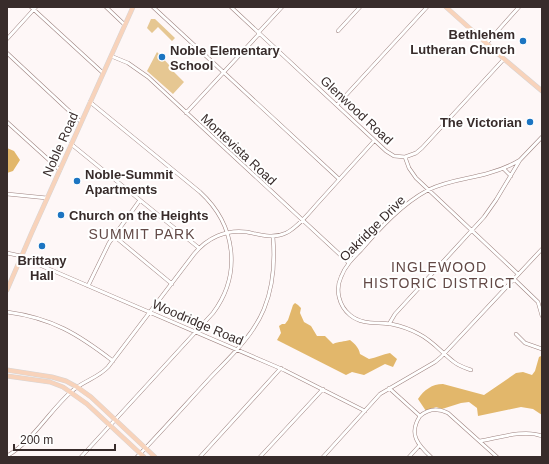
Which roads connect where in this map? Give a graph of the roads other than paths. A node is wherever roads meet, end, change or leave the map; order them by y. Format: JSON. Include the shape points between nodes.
{"nodes":[{"id":1,"x":106,"y":7,"type":"edge"},
{"id":2,"x":133,"y":7,"type":"edge"},
{"id":3,"x":153,"y":7,"type":"edge"},
{"id":4,"x":231,"y":7,"type":"edge"},
{"id":5,"x":282,"y":7,"type":"edge"},
{"id":6,"x":360,"y":7,"type":"edge"},
{"id":7,"x":427,"y":7,"type":"edge"},
{"id":8,"x":519,"y":7,"type":"edge"},
{"id":9,"x":34,"y":8,"type":"edge"},
{"id":10,"x":448,"y":8,"type":"edge"},
{"id":11,"x":125,"y":25,"type":"junction"},
{"id":12,"x":338,"y":31,"type":"dead end"},
{"id":13,"x":259,"y":33,"type":"junction"},
{"id":14,"x":7,"y":39,"type":"edge"},
{"id":15,"x":486,"y":44,"type":"junction"},
{"id":16,"x":7,"y":53,"type":"edge"},
{"id":17,"x":111,"y":56,"type":"junction"},
{"id":18,"x":504,"y":59,"type":"junction"},
{"id":19,"x":223,"y":72,"type":"junction"},
{"id":20,"x":103,"y":73,"type":"junction"},
{"id":21,"x":542,"y":92,"type":"edge"},
{"id":22,"x":90,"y":102,"type":"junction"},
{"id":23,"x":337,"y":105,"type":"junction"},
{"id":24,"x":186,"y":113,"type":"junction"},
{"id":25,"x":7,"y":122,"type":"edge"},
{"id":26,"x":81,"y":122,"type":"junction"},
{"id":27,"x":542,"y":137,"type":"edge"},
{"id":28,"x":374,"y":141,"type":"junction"},
{"id":29,"x":71,"y":144,"type":"junction"},
{"id":30,"x":405,"y":158,"type":"junction"},
{"id":31,"x":520,"y":160,"type":"junction"},
{"id":32,"x":504,"y":169,"type":"junction"},
{"id":33,"x":60,"y":170,"type":"junction"},
{"id":34,"x":511,"y":176,"type":"junction"},
{"id":35,"x":339,"y":179,"type":"junction"},
{"id":36,"x":428,"y":190,"type":"junction"},
{"id":37,"x":7,"y":194,"type":"edge"},
{"id":38,"x":47,"y":198,"type":"junction"},
{"id":39,"x":140,"y":200,"type":"junction"},
{"id":40,"x":302,"y":220,"type":"junction"},
{"id":41,"x":472,"y":231,"type":"junction"},
{"id":42,"x":228,"y":232,"type":"junction"},
{"id":43,"x":114,"y":236,"type":"junction"},
{"id":44,"x":273,"y":236,"type":"junction"},
{"id":45,"x":199,"y":248,"type":"junction"},
{"id":46,"x":542,"y":248,"type":"edge"},
{"id":47,"x":7,"y":253,"type":"edge"},
{"id":48,"x":21,"y":256,"type":"junction"},
{"id":49,"x":349,"y":263,"type":"junction"},
{"id":50,"x":518,"y":274,"type":"junction"},
{"id":51,"x":514,"y":279,"type":"junction"},
{"id":52,"x":172,"y":284,"type":"junction"},
{"id":53,"x":88,"y":286,"type":"junction"},
{"id":54,"x":7,"y":290,"type":"edge"},
{"id":55,"x":7,"y":312,"type":"edge"},
{"id":56,"x":150,"y":312,"type":"junction"},
{"id":57,"x":542,"y":316,"type":"edge"},
{"id":58,"x":389,"y":324,"type":"junction"},
{"id":59,"x":196,"y":332,"type":"junction"},
{"id":60,"x":516,"y":334,"type":"dead end"},
{"id":61,"x":237,"y":349,"type":"junction"},
{"id":62,"x":542,"y":349,"type":"edge"},
{"id":63,"x":445,"y":353,"type":"junction"},
{"id":64,"x":114,"y":361,"type":"junction"},
{"id":65,"x":281,"y":368,"type":"junction"},
{"id":66,"x":7,"y":370,"type":"edge"},
{"id":67,"x":471,"y":370,"type":"dead end"},
{"id":68,"x":7,"y":376,"type":"edge"},
{"id":69,"x":389,"y":388,"type":"junction"},
{"id":70,"x":74,"y":389,"type":"junction"},
{"id":71,"x":323,"y":389,"type":"junction"},
{"id":72,"x":364,"y":410,"type":"junction"},
{"id":73,"x":420,"y":416,"type":"junction"},
{"id":74,"x":115,"y":420,"type":"junction"},
{"id":75,"x":110,"y":426,"type":"junction"},
{"id":76,"x":542,"y":436,"type":"edge"},
{"id":77,"x":480,"y":441,"type":"junction"},
{"id":78,"x":419,"y":446,"type":"junction"},
{"id":79,"x":146,"y":448,"type":"junction"},
{"id":80,"x":7,"y":456,"type":"edge"},
{"id":81,"x":141,"y":456,"type":"edge"},
{"id":82,"x":81,"y":457,"type":"edge"},
{"id":83,"x":155,"y":457,"type":"edge"},
{"id":84,"x":200,"y":457,"type":"edge"},
{"id":85,"x":260,"y":457,"type":"edge"},
{"id":86,"x":323,"y":457,"type":"edge"},
{"id":87,"x":409,"y":457,"type":"edge"},
{"id":88,"x":431,"y":457,"type":"edge"},
{"id":89,"x":497,"y":457,"type":"edge"}],
"edges":[{"from":1,"to":11,"type":"street"},
{"from":2,"to":11,"type":"main road","name":"Noble Road"},
{"from":3,"to":19,"type":"street"},
{"from":4,"to":13,"type":"street","name":"Glenwood Road"},
{"from":5,"to":13,"type":"street"},
{"from":6,"to":12,"type":"street"},
{"from":7,"to":23,"type":"street"},
{"from":8,"to":15,"type":"street"},
{"from":9,"to":14,"type":"street"},
{"from":9,"to":20,"type":"street"},
{"from":10,"to":15,"type":"main road"},
{"from":11,"to":17,"type":"main road","name":"Noble Road"},
{"from":13,"to":19,"type":"street"},
{"from":13,"to":23,"type":"street","name":"Glenwood Road"},
{"from":15,"to":18,"type":"main road"},
{"from":16,"to":26,"type":"street"},
{"from":17,"to":20,"type":"main road","name":"Noble Road"},
{"from":17,"to":24,"type":"street","name":"Montevista Road","via":[[143,73]]},
{"from":18,"to":21,"type":"main road"},
{"from":18,"to":30,"type":"street","via":[[422,148]]},
{"from":19,"to":24,"type":"street"},
{"from":19,"to":35,"type":"street"},
{"from":20,"to":22,"type":"main road","name":"Noble Road"},
{"from":22,"to":26,"type":"main road","name":"Noble Road"},
{"from":22,"to":42,"type":"street","via":[[207,198],[219,213]]},
{"from":23,"to":28,"type":"street","name":"Glenwood Road"},
{"from":24,"to":40,"type":"street","name":"Montevista Road"},
{"from":25,"to":33,"type":"street"},
{"from":26,"to":29,"type":"main road","name":"Noble Road"},
{"from":27,"to":31,"type":"street"},
{"from":28,"to":30,"type":"street","name":"Glenwood Road","via":[[390,154]]},
{"from":28,"to":35,"type":"street"},
{"from":29,"to":33,"type":"main road","name":"Noble Road"},
{"from":29,"to":39,"type":"street"},
{"from":30,"to":36,"type":"street","via":[[413,174]]},
{"from":31,"to":32,"type":"street","name":"Oakridge Drive"},
{"from":31,"to":34,"type":"street"},
{"from":32,"to":34,"type":"street"},
{"from":32,"to":36,"type":"street","name":"Oakridge Drive","via":[[444,183]]},
{"from":33,"to":38,"type":"main road","name":"Noble Road"},
{"from":34,"to":41,"type":"street","via":[[491,209]]},
{"from":35,"to":40,"type":"street"},
{"from":36,"to":41,"type":"street"},
{"from":36,"to":49,"type":"street","name":"Oakridge Drive","via":[[390,219]]},
{"from":37,"to":38,"type":"street"},
{"from":38,"to":48,"type":"main road","name":"Noble Road"},
{"from":39,"to":43,"type":"street"},
{"from":39,"to":45,"type":"street"},
{"from":40,"to":44,"type":"street","via":[[289,231]]},
{"from":40,"to":49,"type":"street","name":"Montevista Road"},
{"from":41,"to":50,"type":"street"},
{"from":41,"to":58,"type":"street","via":[[395,313]]},
{"from":42,"to":44,"type":"street"},
{"from":42,"to":45,"type":"street","via":[[214,237]]},
{"from":42,"to":59,"type":"street","via":[[231,257],[227,286],[217,307]]},
{"from":43,"to":52,"type":"street"},
{"from":43,"to":53,"type":"street"},
{"from":44,"to":61,"type":"street","via":[[274,268],[267,303],[255,326]]},
{"from":45,"to":52,"type":"street"},
{"from":46,"to":50,"type":"street"},
{"from":47,"to":48,"type":"street","name":"Woodridge Road"},
{"from":48,"to":53,"type":"street","name":"Woodridge Road"},
{"from":48,"to":54,"type":"main road","name":"Noble Road"},
{"from":49,"to":58,"type":"street","name":"Oakridge Drive","via":[[338,284],[339,297],[344,309],[361,321]]},
{"from":50,"to":51,"type":"street"},
{"from":51,"to":57,"type":"street","via":[[538,302]]},
{"from":51,"to":63,"type":"street"},
{"from":52,"to":56,"type":"street"},
{"from":53,"to":56,"type":"street","name":"Woodridge Road"},
{"from":55,"to":64,"type":"street","via":[[35,317],[64,328],[86,340]]},
{"from":56,"to":59,"type":"street","name":"Woodridge Road"},
{"from":56,"to":64,"type":"street"},
{"from":58,"to":63,"type":"street","name":"Oakridge Drive","via":[[421,335]]},
{"from":59,"to":61,"type":"street","name":"Woodridge Road"},
{"from":59,"to":74,"type":"street"},
{"from":60,"to":62,"type":"street","via":[[525,343]]},
{"from":61,"to":65,"type":"street","name":"Woodridge Road"},
{"from":61,"to":79,"type":"street"},
{"from":63,"to":67,"type":"street","name":"Oakridge Drive","via":[[456,364]]},
{"from":63,"to":69,"type":"street","via":[[435,362]]},
{"from":64,"to":70,"type":"street","via":[[101,374]]},
{"from":65,"to":71,"type":"street","name":"Woodridge Road"},
{"from":65,"to":84,"type":"street"},
{"from":66,"to":70,"type":"main road","via":[[52,377]]},
{"from":68,"to":70,"type":"main road","via":[[54,383]]},
{"from":69,"to":72,"type":"street","via":[[378,395]]},
{"from":69,"to":73,"type":"street"},
{"from":70,"to":74,"type":"main road","via":[[91,397]]},
{"from":70,"to":75,"type":"main road"},
{"from":70,"to":80,"type":"street","via":[[20,446]]},
{"from":71,"to":72,"type":"street","name":"Woodridge Road"},
{"from":71,"to":85,"type":"street"},
{"from":72,"to":86,"type":"street"},
{"from":73,"to":77,"type":"street","via":[[432,410],[445,411]]},
{"from":73,"to":78,"type":"street","via":[[415,430]]},
{"from":74,"to":75,"type":"street"},
{"from":74,"to":79,"type":"main road"},
{"from":75,"to":81,"type":"main road"},
{"from":75,"to":82,"type":"street"},
{"from":76,"to":77,"type":"street","via":[[522,433]]},
{"from":77,"to":89,"type":"street"},
{"from":78,"to":87,"type":"street"},
{"from":78,"to":88,"type":"street"},
{"from":79,"to":81,"type":"street"},
{"from":79,"to":83,"type":"main road"}]}
